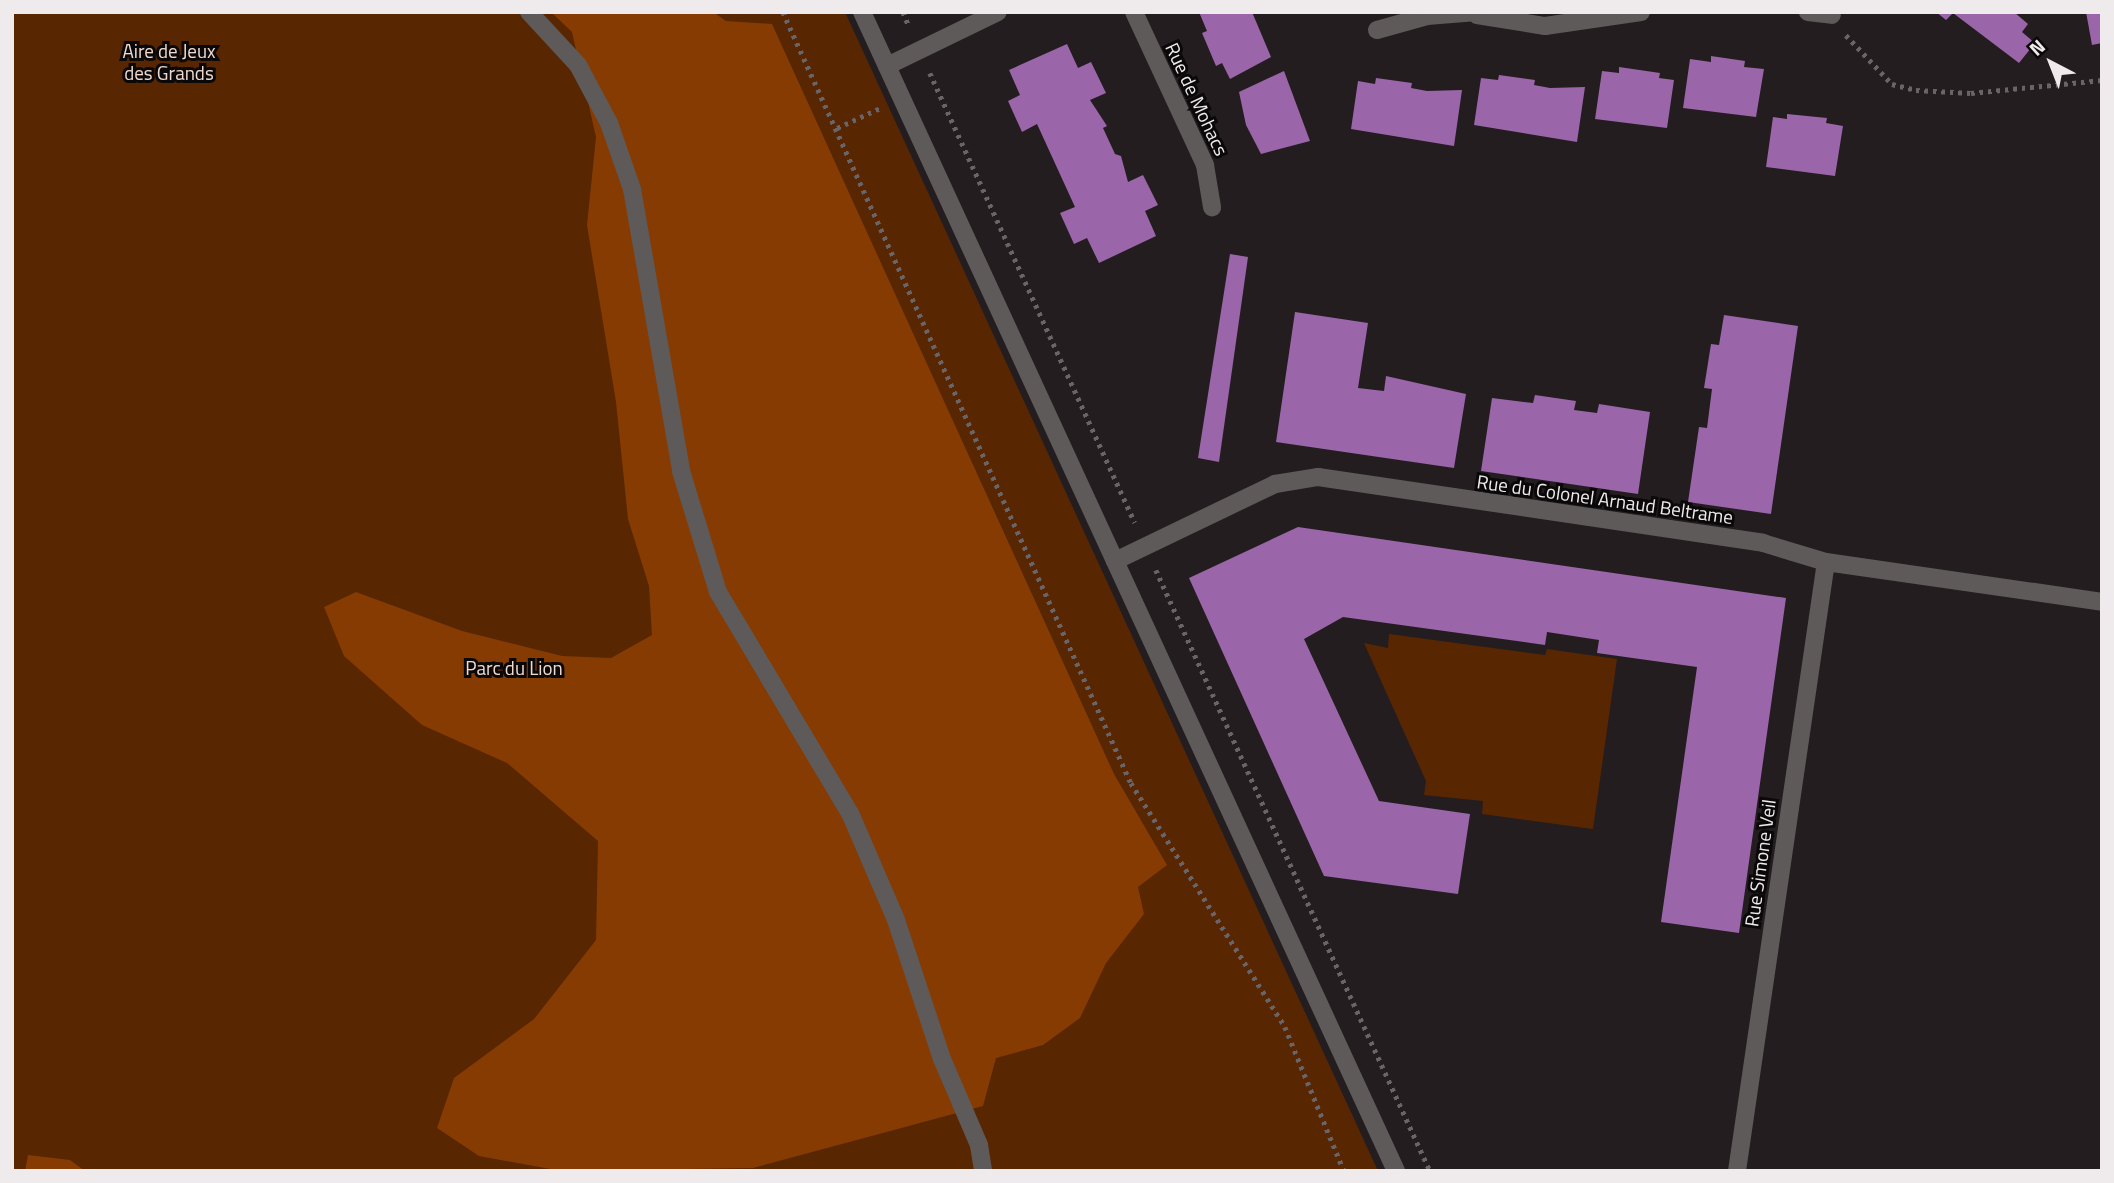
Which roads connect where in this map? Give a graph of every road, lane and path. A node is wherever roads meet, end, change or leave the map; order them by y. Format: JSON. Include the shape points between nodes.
{"nodes":[{"id":1,"x":529,"y":12,"type":"edge"},
{"id":2,"x":783,"y":12,"type":"edge"},
{"id":3,"x":862,"y":12,"type":"edge"},
{"id":4,"x":903,"y":12,"type":"edge"},
{"id":5,"x":998,"y":12,"type":"edge"},
{"id":6,"x":1134,"y":12,"type":"edge"},
{"id":7,"x":1641,"y":12,"type":"edge"},
{"id":8,"x":1808,"y":12,"type":"edge"},
{"id":9,"x":1477,"y":14,"type":"edge"},
{"id":10,"x":1832,"y":15,"type":"joint"},
{"id":11,"x":1377,"y":30,"type":"dead end"},
{"id":12,"x":920,"y":50,"type":"junction"},
{"id":13,"x":887,"y":66,"type":"junction"},
{"id":14,"x":2102,"y":80,"type":"edge"},
{"id":15,"x":1212,"y":207,"type":"dead end"},
{"id":16,"x":1146,"y":546,"type":"junction"},
{"id":17,"x":1115,"y":561,"type":"junction"},
{"id":18,"x":1826,"y":562,"type":"junction"},
{"id":19,"x":2102,"y":602,"type":"edge"},
{"id":20,"x":983,"y":1171,"type":"edge"},
{"id":21,"x":1344,"y":1171,"type":"edge"},
{"id":22,"x":1396,"y":1171,"type":"edge"},
{"id":23,"x":1430,"y":1171,"type":"edge"},
{"id":24,"x":1737,"y":1171,"type":"edge"}],
"edges":[{"from":1,"to":20,"type":"street","via":[[578,65],[609,123],[632,189],[681,471],[718,592],[850,813],[896,920],[942,1059],[979,1145]]},
{"from":2,"to":21,"type":"path","via":[[1131,783],[1285,1027]]},
{"from":3,"to":13,"type":"street"},
{"from":4,"to":12,"type":"path"},
{"from":5,"to":12,"type":"street"},
{"from":6,"to":15,"type":"street","name":"Rue de Mohacs","via":[[1205,165]]},
{"from":7,"to":9,"type":"street","via":[[1545,26]]},
{"from":8,"to":10,"type":"street"},
{"from":9,"to":11,"type":"street","via":[[1427,16]]},
{"from":10,"to":14,"type":"path","via":[[1873,68],[1892,83],[1916,90],[1971,93]]},
{"from":12,"to":13,"type":"street"},
{"from":12,"to":16,"type":"path"},
{"from":13,"to":17,"type":"street"},
{"from":16,"to":17,"type":"street","name":"Rue du Colonel Arnaud Beltrame"},
{"from":16,"to":18,"type":"street","name":"Rue du Colonel Arnaud Beltrame","via":[[1275,484],[1318,477],[1763,543]]},
{"from":16,"to":23,"type":"path"},
{"from":17,"to":22,"type":"street"},
{"from":18,"to":19,"type":"street","name":"Rue du Colonel Arnaud Beltrame"},
{"from":18,"to":24,"type":"street","name":"Rue Simone Veil"}]}
